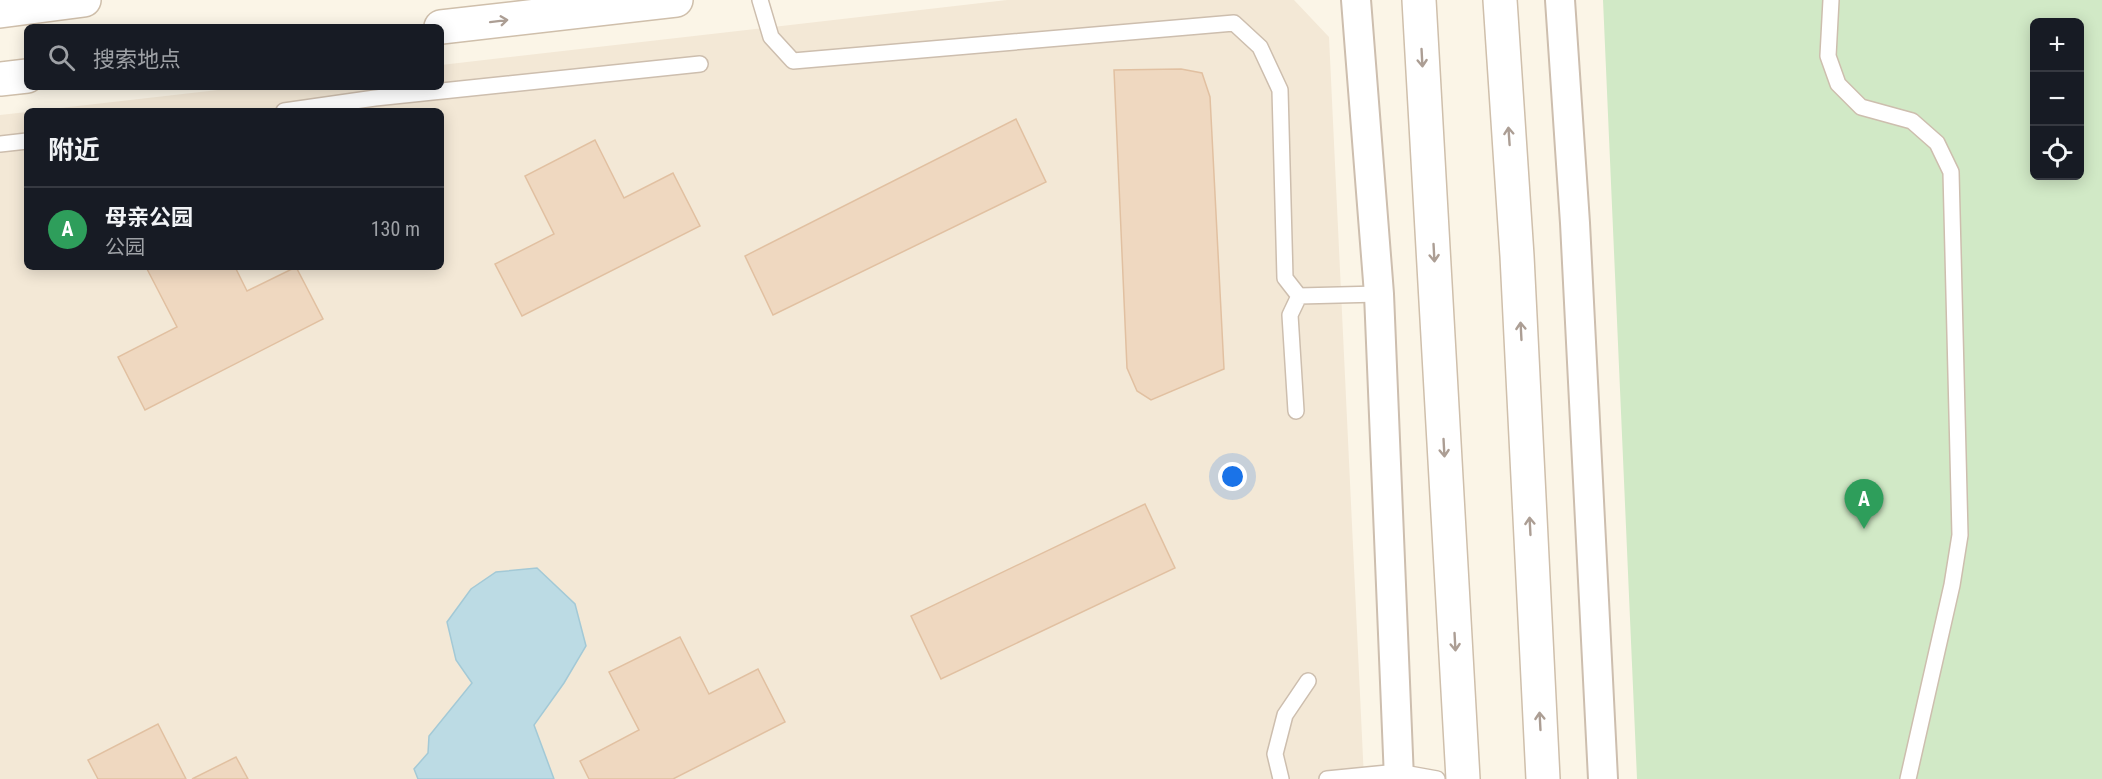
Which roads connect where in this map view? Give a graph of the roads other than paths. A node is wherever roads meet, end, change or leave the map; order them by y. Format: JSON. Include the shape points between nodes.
{"nodes":[{"id":1,"x":84,"y":0,"type":"edge"},
{"id":2,"x":676,"y":0,"type":"edge"},
{"id":3,"x":760,"y":0,"type":"edge"},
{"id":4,"x":1356,"y":0,"type":"edge"},
{"id":5,"x":1419,"y":0,"type":"edge"},
{"id":6,"x":1500,"y":0,"type":"edge"},
{"id":7,"x":1560,"y":0,"type":"edge"},
{"id":8,"x":1831,"y":0,"type":"edge"},
{"id":9,"x":0,"y":11,"type":"edge"},
{"id":10,"x":444,"y":27,"type":"edge"},
{"id":11,"x":700,"y":64,"type":"dead end"},
{"id":12,"x":24,"y":76,"type":"edge"},
{"id":13,"x":0,"y":79,"type":"edge"},
{"id":14,"x":318,"y":108,"type":"edge"},
{"id":15,"x":24,"y":141,"type":"edge"},
{"id":16,"x":0,"y":144,"type":"edge"},
{"id":17,"x":1379,"y":294,"type":"junction"},
{"id":18,"x":1299,"y":296,"type":"junction"},
{"id":19,"x":1296,"y":411,"type":"dead end"},
{"id":20,"x":1308,"y":681,"type":"dead end"},
{"id":21,"x":1398,"y":775,"type":"edge"},
{"id":22,"x":1281,"y":779,"type":"edge"},
{"id":23,"x":1327,"y":779,"type":"edge"},
{"id":24,"x":1437,"y":779,"type":"edge"},
{"id":25,"x":1463,"y":779,"type":"edge"},
{"id":26,"x":1543,"y":779,"type":"edge"},
{"id":27,"x":1603,"y":779,"type":"edge"},
{"id":28,"x":1908,"y":779,"type":"edge"}],
"edges":[{"from":1,"to":9,"type":"street"},
{"from":10,"to":2,"type":"street","one_way":true},
{"from":3,"to":18,"type":"lane","via":[[771,37],[793,61],[1234,23],[1260,47],[1280,90],[1285,278]]},
{"from":4,"to":17,"type":"street"},
{"from":5,"to":25,"type":"street","one_way":true},
{"from":26,"to":6,"type":"street","one_way":true},
{"from":7,"to":27,"type":"street"},
{"from":8,"to":28,"type":"lane","via":[[1828,56],[1838,84],[1861,107],[1912,121],[1937,143],[1951,172],[1960,535]]},
{"from":11,"to":14,"type":"lane","via":[[375,98]]},
{"from":12,"to":13,"type":"street"},
{"from":15,"to":16,"type":"lane"},
{"from":17,"to":18,"type":"lane"},
{"from":17,"to":21,"type":"street"},
{"from":18,"to":19,"type":"lane","via":[[1290,315]]},
{"from":20,"to":22,"type":"lane","via":[[1285,715],[1275,754]]},
{"from":21,"to":23,"type":"lane"},
{"from":21,"to":24,"type":"lane"}]}
